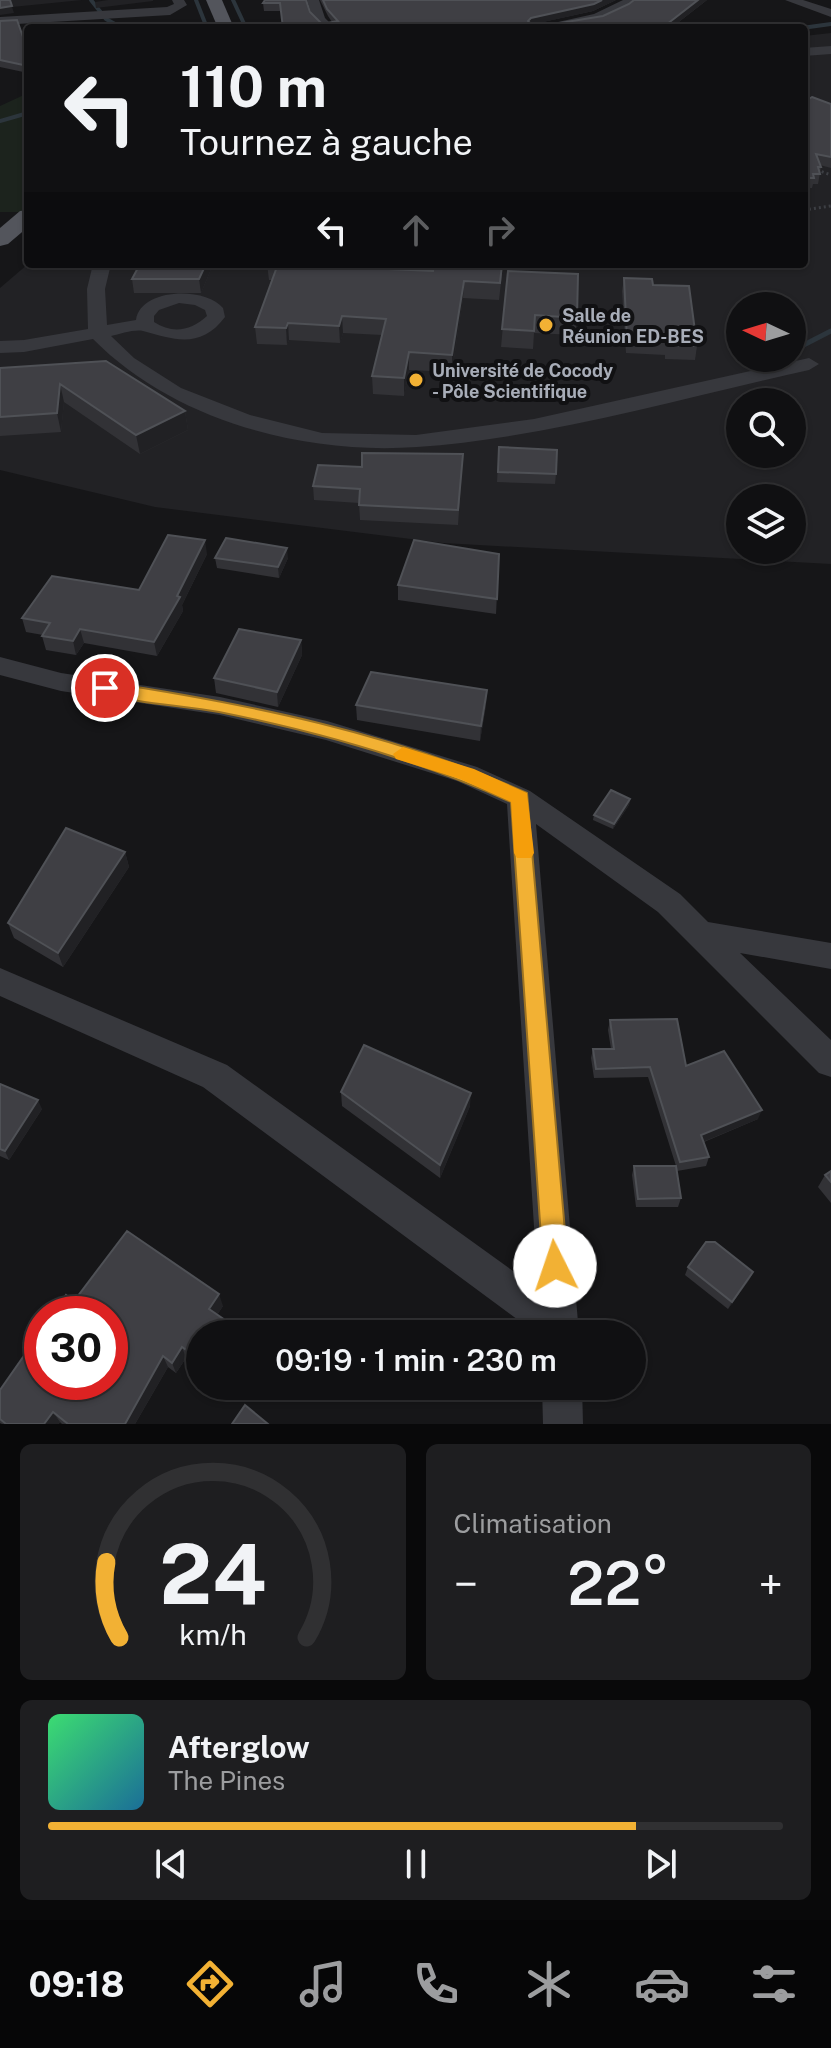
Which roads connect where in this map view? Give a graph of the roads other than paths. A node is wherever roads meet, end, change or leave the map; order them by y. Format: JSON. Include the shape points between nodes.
{"nodes":[{"id":1,"x":81,"y":0,"type":"edge"},
{"id":2,"x":178,"y":0,"type":"edge"},
{"id":3,"x":214,"y":0,"type":"edge"},
{"id":4,"x":313,"y":0,"type":"edge"},
{"id":5,"x":631,"y":0,"type":"edge"},
{"id":6,"x":791,"y":0,"type":"edge"},
{"id":7,"x":831,"y":13,"type":"edge"},
{"id":8,"x":81,"y":16,"type":"junction"},
{"id":9,"x":0,"y":21,"type":"edge"},
{"id":10,"x":224,"y":24,"type":"edge"},
{"id":11,"x":325,"y":24,"type":"edge"},
{"id":12,"x":566,"y":24,"type":"edge"},
{"id":13,"x":831,"y":50,"type":"edge"},
{"id":14,"x":808,"y":52,"type":"edge"},
{"id":15,"x":24,"y":219,"type":"edge"},
{"id":16,"x":0,"y":239,"type":"edge"},
{"id":17,"x":99,"y":268,"type":"edge"},
{"id":18,"x":145,"y":324,"type":"dead end"},
{"id":19,"x":98,"y":333,"type":"junction"},
{"id":20,"x":0,"y":347,"type":"edge"},
{"id":21,"x":809,"y":364,"type":"dead end"},
{"id":22,"x":0,"y":666,"type":"edge"},
{"id":23,"x":520,"y":798,"type":"junction"},
{"id":24,"x":700,"y":933,"type":"junction"},
{"id":25,"x":831,"y":956,"type":"edge"},
{"id":26,"x":0,"y":982,"type":"edge"},
{"id":27,"x":831,"y":1062,"type":"edge"},
{"id":28,"x":545,"y":1320,"type":"edge"},
{"id":29,"x":559,"y":1320,"type":"edge"},
{"id":30,"x":562,"y":1400,"type":"edge"},
{"id":31,"x":563,"y":1424,"type":"edge"}],
"edges":[{"from":1,"to":8,"type":"street"},
{"from":2,"to":8,"type":"street","via":[[181,5],[170,11]]},
{"from":3,"to":10,"type":"main road"},
{"from":4,"to":11,"type":"street"},
{"from":5,"to":12,"type":"street","via":[[607,15]]},
{"from":6,"to":7,"type":"street"},
{"from":8,"to":9,"type":"street"},
{"from":13,"to":14,"type":"street"},
{"from":15,"to":16,"type":"main road"},
{"from":17,"to":19,"type":"street"},
{"from":18,"to":19,"type":"street"},
{"from":19,"to":20,"type":"street"},
{"from":19,"to":21,"type":"street","via":[[127,362],[174,392],[243,419],[322,439],[416,441],[534,425]]},
{"from":22,"to":23,"type":"street","via":[[327,731],[467,774]]},
{"from":23,"to":24,"type":"street","via":[[669,903]]},
{"from":23,"to":29,"type":"street"},
{"from":24,"to":25,"type":"street"},
{"from":24,"to":27,"type":"street"},
{"from":26,"to":28,"type":"street","via":[[215,1076]]},
{"from":30,"to":31,"type":"street"}]}
